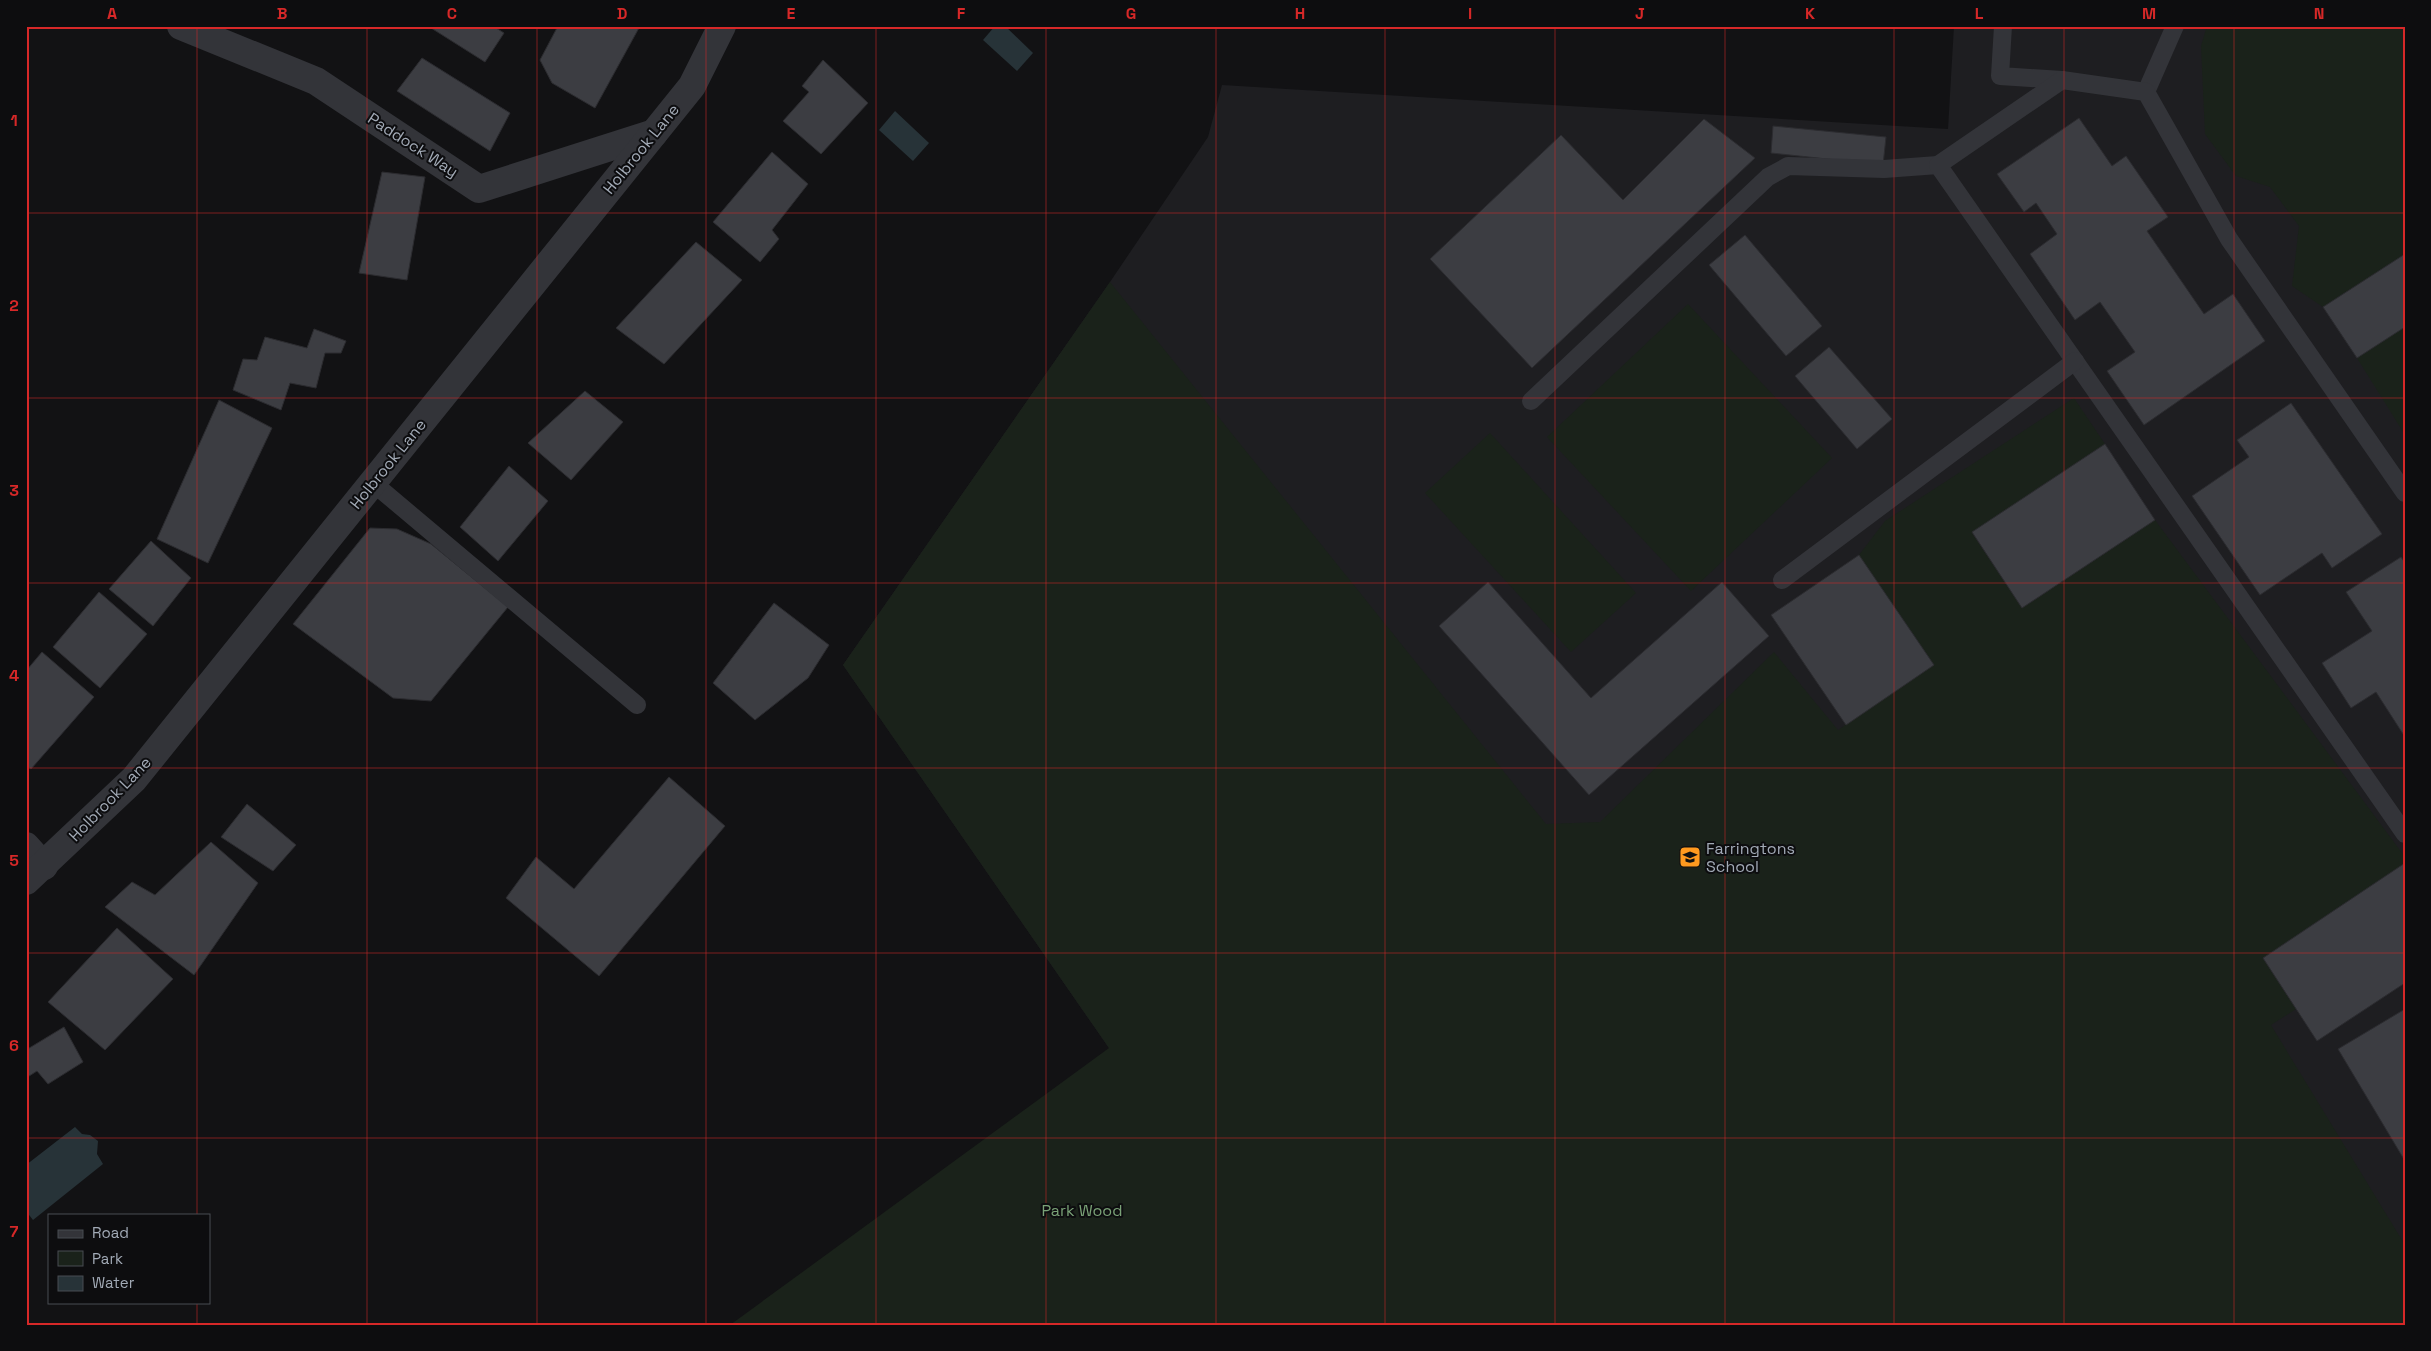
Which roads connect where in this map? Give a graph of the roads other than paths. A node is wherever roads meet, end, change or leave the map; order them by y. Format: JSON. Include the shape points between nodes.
{"nodes":[{"id":1,"x":181,"y":26,"type":"edge"},
{"id":2,"x":722,"y":26,"type":"edge"},
{"id":3,"x":2003,"y":26,"type":"edge"},
{"id":4,"x":2175,"y":26,"type":"edge"},
{"id":5,"x":2062,"y":80,"type":"junction"},
{"id":6,"x":2146,"y":92,"type":"junction"},
{"id":7,"x":654,"y":133,"type":"junction"},
{"id":8,"x":1938,"y":165,"type":"junction"},
{"id":9,"x":2075,"y":361,"type":"junction"},
{"id":10,"x":1531,"y":400,"type":"dead end"},
{"id":11,"x":373,"y":483,"type":"junction"},
{"id":12,"x":2405,"y":493,"type":"edge"},
{"id":13,"x":1782,"y":580,"type":"dead end"},
{"id":14,"x":637,"y":705,"type":"dead end"},
{"id":15,"x":2405,"y":834,"type":"edge"},
{"id":16,"x":26,"y":846,"type":"edge"},
{"id":17,"x":35,"y":873,"type":"edge"}],
"edges":[{"from":1,"to":7,"type":"street","name":"Paddock Way","via":[[316,81],[480,189]]},
{"from":2,"to":7,"type":"street","name":"Holbrook Lane","via":[[692,86]]},
{"from":3,"to":5,"type":"lane","via":[[2000,76]]},
{"from":4,"to":6,"type":"lane"},
{"from":5,"to":6,"type":"lane"},
{"from":5,"to":8,"type":"lane"},
{"from":6,"to":12,"type":"lane","via":[[2229,239]]},
{"from":7,"to":11,"type":"street","name":"Holbrook Lane"},
{"from":8,"to":9,"type":"lane"},
{"from":8,"to":10,"type":"lane","via":[[1884,169],[1788,166],[1768,177]]},
{"from":9,"to":13,"type":"lane"},
{"from":9,"to":15,"type":"lane"},
{"from":11,"to":14,"type":"lane"},
{"from":11,"to":17,"type":"street","name":"Holbrook Lane","via":[[134,779]]},
{"from":16,"to":17,"type":"street"}]}
